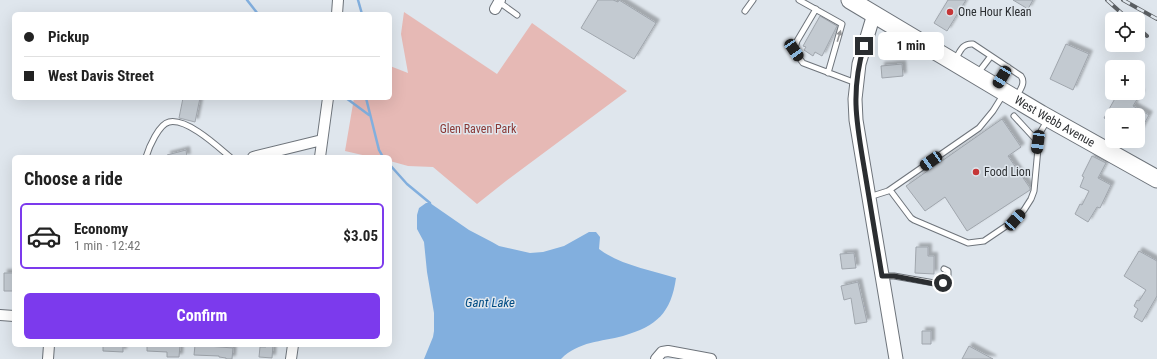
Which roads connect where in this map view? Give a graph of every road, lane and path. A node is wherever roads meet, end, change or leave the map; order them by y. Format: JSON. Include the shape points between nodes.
{"nodes":[{"id":1,"x":338,"y":0,"type":"edge"},
{"id":2,"x":753,"y":0,"type":"edge"},
{"id":3,"x":799,"y":0,"type":"edge"},
{"id":4,"x":850,"y":0,"type":"edge"},
{"id":5,"x":498,"y":4,"type":"edge"},
{"id":6,"x":816,"y":9,"type":"junction"},
{"id":7,"x":337,"y":12,"type":"edge"},
{"id":8,"x":745,"y":12,"type":"dead end"},
{"id":9,"x":874,"y":14,"type":"junction"},
{"id":10,"x":517,"y":15,"type":"dead end"},
{"id":11,"x":991,"y":56,"type":"junction"},
{"id":12,"x":953,"y":62,"type":"junction"},
{"id":13,"x":1008,"y":67,"type":"junction"},
{"id":14,"x":828,"y":73,"type":"junction"},
{"id":15,"x":976,"y":76,"type":"junction"},
{"id":16,"x":856,"y":83,"type":"junction"},
{"id":17,"x":1007,"y":98,"type":"junction"},
{"id":18,"x":328,"y":100,"type":"edge"},
{"id":19,"x":1049,"y":118,"type":"junction"},
{"id":20,"x":322,"y":140,"type":"junction"},
{"id":21,"x":1038,"y":142,"type":"junction"},
{"id":22,"x":147,"y":155,"type":"edge"},
{"id":23,"x":228,"y":155,"type":"edge"},
{"id":24,"x":261,"y":155,"type":"edge"},
{"id":25,"x":320,"y":155,"type":"edge"},
{"id":26,"x":1157,"y":179,"type":"edge"},
{"id":27,"x":890,"y":190,"type":"junction"},
{"id":28,"x":869,"y":197,"type":"junction"},
{"id":29,"x":944,"y":269,"type":"dead end"},
{"id":30,"x":882,"y":276,"type":"junction"},
{"id":31,"x":0,"y":315,"type":"edge"},
{"id":32,"x":12,"y":316,"type":"edge"},
{"id":33,"x":49,"y":347,"type":"edge"},
{"id":34,"x":293,"y":347,"type":"edge"},
{"id":35,"x":659,"y":355,"type":"edge"},
{"id":36,"x":48,"y":359,"type":"edge"},
{"id":37,"x":291,"y":359,"type":"edge"},
{"id":38,"x":711,"y":359,"type":"edge"},
{"id":39,"x":896,"y":359,"type":"edge"}],
"edges":[{"from":1,"to":7,"type":"street"},
{"from":2,"to":8,"type":"lane"},
{"from":3,"to":6,"type":"lane"},
{"from":4,"to":9,"type":"highway","name":"West Webb Avenue"},
{"from":5,"to":10,"type":"lane"},
{"from":14,"to":6,"type":"lane","one_way":true,"via":[[842,24]]},
{"from":6,"to":14,"type":"lane","via":[[794,50],[803,63]]},
{"from":9,"to":12,"type":"highway","name":"West Webb Avenue"},
{"from":9,"to":16,"type":"street"},
{"from":11,"to":12,"type":"lane","via":[[973,44],[967,44]]},
{"from":11,"to":13,"type":"lane"},
{"from":11,"to":15,"type":"lane"},
{"from":12,"to":15,"type":"highway","name":"West Webb Avenue"},
{"from":13,"to":17,"type":"lane"},
{"from":13,"to":17,"type":"lane","via":[[1021,76],[1023,83]]},
{"from":14,"to":16,"type":"lane"},
{"from":15,"to":17,"type":"highway","name":"West Webb Avenue"},
{"from":16,"to":28,"type":"street","via":[[856,120]]},
{"from":17,"to":19,"type":"highway","name":"West Webb Avenue"},
{"from":17,"to":21,"type":"lane"},
{"from":17,"to":27,"type":"lane","via":[[979,128]]},
{"from":18,"to":20,"type":"street"},
{"from":19,"to":21,"type":"lane"},
{"from":19,"to":26,"type":"highway","name":"West Webb Avenue"},
{"from":20,"to":24,"type":"street"},
{"from":20,"to":25,"type":"street"},
{"from":21,"to":27,"type":"lane","via":[[1034,191],[1031,199],[1015,220],[984,241],[968,243],[914,220]]},
{"from":22,"to":23,"type":"lane","via":[[156,135],[170,122],[183,124],[203,134]]},
{"from":27,"to":28,"type":"lane"},
{"from":28,"to":30,"type":"street"},
{"from":29,"to":30,"type":"lane","via":[[948,271],[948,278],[940,284]]},
{"from":30,"to":39,"type":"street"},
{"from":31,"to":32,"type":"street"},
{"from":33,"to":36,"type":"street"},
{"from":34,"to":37,"type":"street"},
{"from":35,"to":38,"type":"street","via":[[668,351]]}]}
